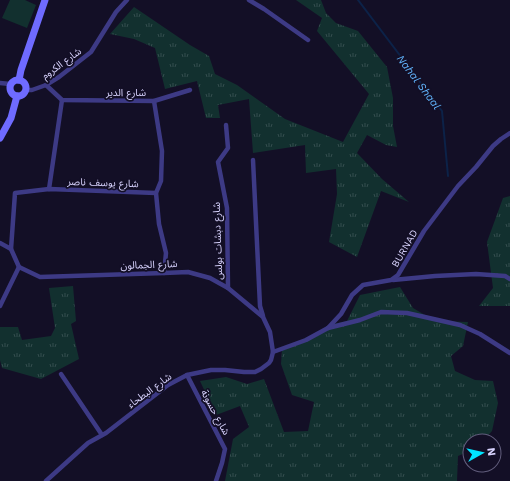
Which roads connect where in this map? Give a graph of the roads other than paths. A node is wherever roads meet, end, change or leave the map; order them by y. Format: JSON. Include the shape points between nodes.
{"nodes":[{"id":1,"x":45,"y":0,"type":"edge"},
{"id":2,"x":127,"y":0,"type":"edge"},
{"id":3,"x":249,"y":0,"type":"edge"},
{"id":4,"x":308,"y":40,"type":"dead end"},
{"id":5,"x":19,"y":80,"type":"junction"},
{"id":6,"x":0,"y":83,"type":"edge"},
{"id":7,"x":10,"y":84,"type":"junction"},
{"id":8,"x":46,"y":85,"type":"junction"},
{"id":9,"x":26,"y":90,"type":"junction"},
{"id":10,"x":190,"y":90,"type":"dead end"},
{"id":11,"x":17,"y":96,"type":"junction"},
{"id":12,"x":62,"y":100,"type":"junction"},
{"id":13,"x":154,"y":101,"type":"junction"},
{"id":14,"x":226,"y":125,"type":"dead end"},
{"id":15,"x":510,"y":132,"type":"edge"},
{"id":16,"x":0,"y":138,"type":"edge"},
{"id":17,"x":254,"y":160,"type":"dead end"},
{"id":18,"x":49,"y":189,"type":"junction"},
{"id":19,"x":156,"y":193,"type":"junction"},
{"id":20,"x":0,"y":243,"type":"edge"},
{"id":21,"x":11,"y":249,"type":"junction"},
{"id":22,"x":19,"y":267,"type":"junction"},
{"id":23,"x":164,"y":273,"type":"junction"},
{"id":24,"x":510,"y":279,"type":"edge"},
{"id":25,"x":391,"y":280,"type":"junction"},
{"id":26,"x":228,"y":288,"type":"junction"},
{"id":27,"x":0,"y":306,"type":"edge"},
{"id":28,"x":263,"y":317,"type":"junction"},
{"id":29,"x":328,"y":328,"type":"junction"},
{"id":30,"x":273,"y":352,"type":"junction"},
{"id":31,"x":510,"y":353,"type":"edge"},
{"id":32,"x":61,"y":374,"type":"dead end"},
{"id":33,"x":187,"y":375,"type":"junction"},
{"id":34,"x":102,"y":435,"type":"junction"},
{"id":35,"x":46,"y":481,"type":"edge"},
{"id":36,"x":216,"y":481,"type":"edge"}],
"edges":[{"from":1,"to":5,"type":"main road"},
{"from":2,"to":8,"type":"street","name":"شارع الكروم","via":[[116,12],[91,52]]},
{"from":3,"to":4,"type":"street"},
{"from":5,"to":7,"type":"main road"},
{"from":5,"to":9,"type":"main road","via":[[25,85]]},
{"from":6,"to":7,"type":"street"},
{"from":7,"to":11,"type":"main road","via":[[11,92]]},
{"from":8,"to":9,"type":"street","name":"شارع الكروم"},
{"from":8,"to":12,"type":"street"},
{"from":9,"to":11,"type":"main road"},
{"from":10,"to":13,"type":"street","name":"شارع الدير"},
{"from":11,"to":16,"type":"main road","via":[[11,118]]},
{"from":12,"to":13,"type":"street","name":"شارع الدير"},
{"from":12,"to":18,"type":"street"},
{"from":13,"to":19,"type":"street","via":[[162,151],[162,181]]},
{"from":14,"to":26,"type":"street","name":"شارع دبشات بولس","via":[[228,148],[218,162],[227,208]]},
{"from":15,"to":25,"type":"street","name":"BURNAD","via":[[493,146],[458,186],[424,231],[398,275]]},
{"from":17,"to":28,"type":"street","via":[[260,306]]},
{"from":18,"to":19,"type":"street","name":"شارع يوسف ناصر"},
{"from":18,"to":21,"type":"street","name":"شارع يوسف ناصر","via":[[15,193]]},
{"from":19,"to":23,"type":"street","via":[[159,224],[166,253]]},
{"from":20,"to":21,"type":"street"},
{"from":21,"to":22,"type":"street"},
{"from":22,"to":23,"type":"street","name":"شارع الجمالون","via":[[40,277]]},
{"from":22,"to":27,"type":"street"},
{"from":23,"to":26,"type":"street","name":"شارع الجمالون","via":[[188,272],[210,278]]},
{"from":24,"to":25,"type":"street","via":[[505,276],[476,274]]},
{"from":25,"to":29,"type":"street","name":"BURNAD","via":[[363,285],[352,295],[341,314]]},
{"from":26,"to":28,"type":"street","name":"شارع الجمالون"},
{"from":28,"to":30,"type":"street","name":"شارع الجمالون","via":[[270,332]]},
{"from":29,"to":30,"type":"street","name":"BURNAD","via":[[306,340]]},
{"from":29,"to":31,"type":"street","via":[[381,312],[407,313],[460,325]]},
{"from":30,"to":33,"type":"street","name":"شارع البطحاء","via":[[269,363],[255,372],[212,370]]},
{"from":32,"to":34,"type":"street"},
{"from":33,"to":34,"type":"street","name":"شارع البطحاء","via":[[168,385]]},
{"from":33,"to":36,"type":"street","name":"شارع حسونة","via":[[225,449]]},
{"from":34,"to":35,"type":"street","name":"شارع البطحاء","via":[[88,443]]}]}
